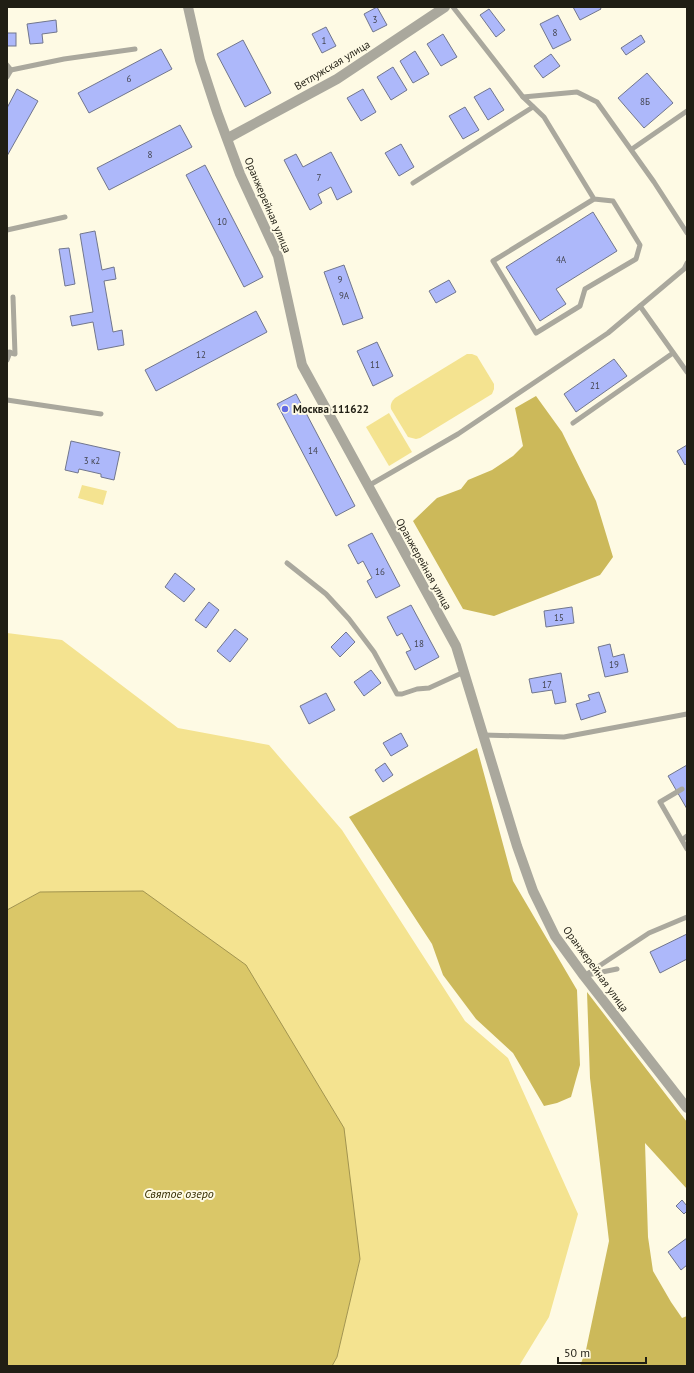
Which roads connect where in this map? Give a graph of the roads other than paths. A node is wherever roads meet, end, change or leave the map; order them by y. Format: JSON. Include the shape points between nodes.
{"nodes":[{"id":1,"x":188,"y":7,"type":"edge"},
{"id":2,"x":446,"y":7,"type":"edge"},
{"id":3,"x":454,"y":7,"type":"edge"},
{"id":4,"x":135,"y":49,"type":"dead end"},
{"id":5,"x":7,"y":65,"type":"edge"},
{"id":6,"x":10,"y":70,"type":"junction"},
{"id":7,"x":7,"y":77,"type":"edge"},
{"id":8,"x":523,"y":97,"type":"junction"},
{"id":9,"x":533,"y":107,"type":"junction"},
{"id":10,"x":687,"y":111,"type":"edge"},
{"id":11,"x":228,"y":138,"type":"junction"},
{"id":12,"x":632,"y":149,"type":"junction"},
{"id":13,"x":413,"y":183,"type":"dead end"},
{"id":14,"x":594,"y":199,"type":"junction"},
{"id":15,"x":65,"y":217,"type":"dead end"},
{"id":16,"x":7,"y":230,"type":"edge"},
{"id":17,"x":687,"y":233,"type":"edge"},
{"id":18,"x":687,"y":263,"type":"edge"},
{"id":19,"x":13,"y":297,"type":"dead end"},
{"id":20,"x":640,"y":306,"type":"junction"},
{"id":21,"x":8,"y":352,"type":"edge"},
{"id":22,"x":673,"y":353,"type":"junction"},
{"id":23,"x":7,"y":360,"type":"edge"},
{"id":24,"x":687,"y":372,"type":"edge"},
{"id":25,"x":7,"y":400,"type":"edge"},
{"id":26,"x":101,"y":414,"type":"dead end"},
{"id":27,"x":573,"y":423,"type":"dead end"},
{"id":28,"x":368,"y":486,"type":"junction"},
{"id":29,"x":286,"y":563,"type":"dead end"},
{"id":30,"x":464,"y":672,"type":"junction"},
{"id":31,"x":687,"y":714,"type":"edge"},
{"id":32,"x":483,"y":734,"type":"junction"},
{"id":33,"x":682,"y":790,"type":"dead end"},
{"id":34,"x":687,"y":836,"type":"edge"},
{"id":35,"x":682,"y":840,"type":"junction"},
{"id":36,"x":687,"y":849,"type":"edge"},
{"id":37,"x":687,"y":917,"type":"edge"},
{"id":38,"x":617,"y":970,"type":"dead end"},
{"id":39,"x":584,"y":976,"type":"junction"},
{"id":40,"x":687,"y":1108,"type":"edge"}],
"edges":[{"from":1,"to":11,"type":"street","name":"Оранжерейная улица","via":[[200,60]]},
{"from":2,"to":11,"type":"street","name":"Ветлужская улица","via":[[336,79]]},
{"from":3,"to":8,"type":"lane"},
{"from":4,"to":6,"type":"lane"},
{"from":5,"to":6,"type":"lane"},
{"from":6,"to":7,"type":"lane"},
{"from":8,"to":9,"type":"lane"},
{"from":8,"to":12,"type":"lane","via":[[577,92],[597,102]]},
{"from":9,"to":13,"type":"lane"},
{"from":9,"to":14,"type":"lane","via":[[544,117]]},
{"from":10,"to":12,"type":"lane"},
{"from":11,"to":28,"type":"street","name":"Оранжерейная улица","via":[[240,174],[278,256],[302,365]]},
{"from":12,"to":17,"type":"lane"},
{"from":14,"to":14,"type":"lane","via":[[493,261],[536,333],[580,306],[585,289],[636,259],[640,245],[613,201]]},
{"from":15,"to":16,"type":"lane"},
{"from":18,"to":20,"type":"lane","via":[[684,269]]},
{"from":19,"to":21,"type":"lane","via":[[16,354]]},
{"from":20,"to":22,"type":"lane"},
{"from":20,"to":28,"type":"lane","via":[[608,333],[464,430]]},
{"from":21,"to":23,"type":"lane"},
{"from":22,"to":24,"type":"lane"},
{"from":22,"to":27,"type":"lane"},
{"from":25,"to":26,"type":"lane"},
{"from":28,"to":30,"type":"street","name":"Оранжерейная улица","via":[[456,646]]},
{"from":29,"to":30,"type":"lane","via":[[326,594],[349,619],[374,652],[397,694],[429,688]]},
{"from":30,"to":32,"type":"street","name":"Оранжерейная улица"},
{"from":31,"to":32,"type":"lane","via":[[564,737]]},
{"from":32,"to":39,"type":"street","name":"Оранжерейная улица","via":[[533,891],[555,936]]},
{"from":33,"to":35,"type":"lane","via":[[660,802]]},
{"from":34,"to":35,"type":"lane"},
{"from":35,"to":36,"type":"lane"},
{"from":37,"to":39,"type":"lane","via":[[649,933]]},
{"from":38,"to":39,"type":"lane"},
{"from":39,"to":40,"type":"street","name":"Оранжерейная улица"}]}
